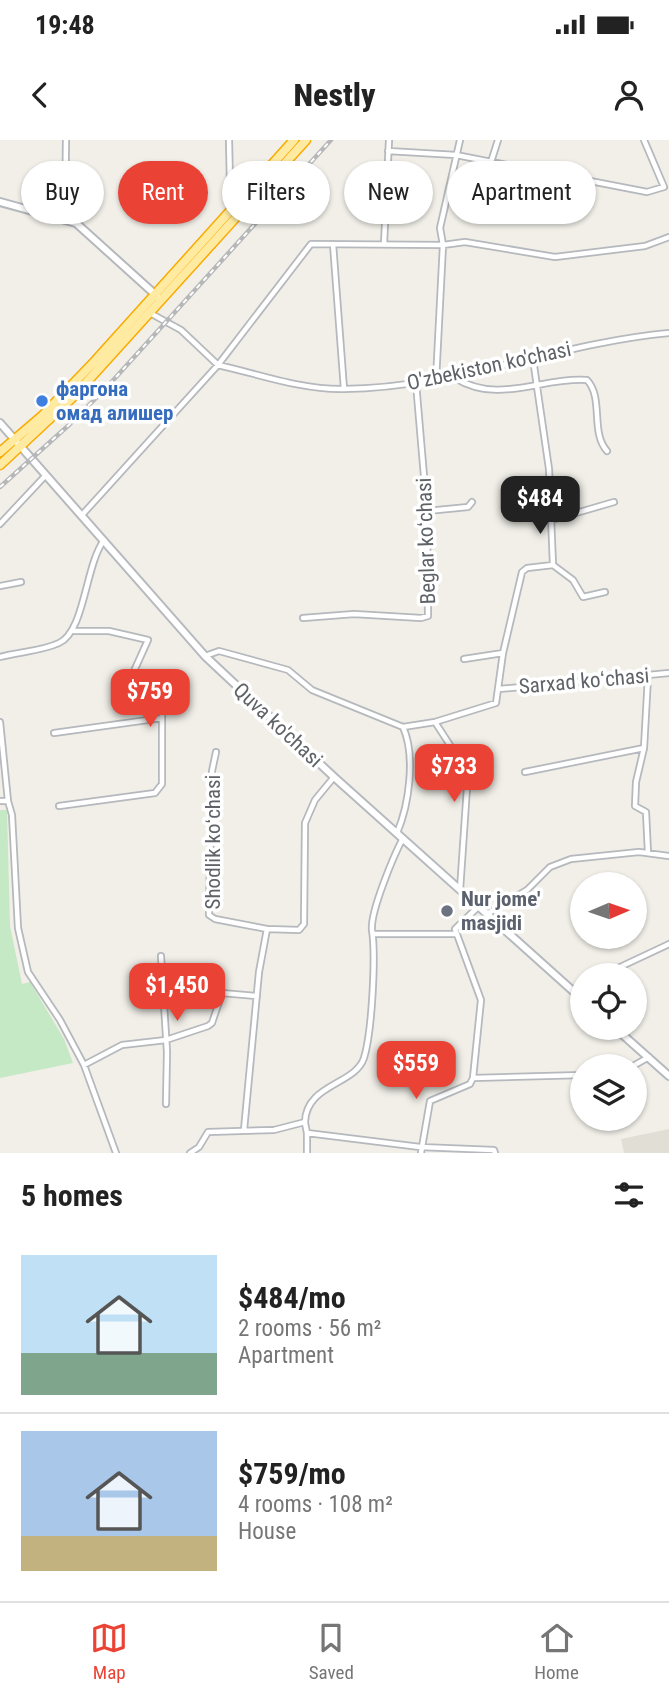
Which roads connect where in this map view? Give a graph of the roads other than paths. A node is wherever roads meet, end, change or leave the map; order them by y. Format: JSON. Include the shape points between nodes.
{"nodes":[{"id":1,"x":66,"y":140,"type":"edge"},
{"id":2,"x":229,"y":140,"type":"edge"},
{"id":3,"x":294,"y":140,"type":"edge"},
{"id":4,"x":306,"y":140,"type":"edge"},
{"id":5,"x":389,"y":140,"type":"edge"},
{"id":6,"x":460,"y":140,"type":"edge"},
{"id":7,"x":498,"y":140,"type":"edge"},
{"id":8,"x":644,"y":140,"type":"edge"},
{"id":9,"x":388,"y":150,"type":"junction"},
{"id":10,"x":456,"y":155,"type":"junction"},
{"id":11,"x":66,"y":161,"type":"edge"},
{"id":12,"x":229,"y":161,"type":"edge"},
{"id":13,"x":275,"y":161,"type":"edge"},
{"id":14,"x":486,"y":161,"type":"edge"},
{"id":15,"x":491,"y":161,"type":"edge"},
{"id":16,"x":596,"y":183,"type":"edge"},
{"id":17,"x":667,"y":186,"type":"edge"},
{"id":18,"x":0,"y":202,"type":"edge"},
{"id":19,"x":21,"y":208,"type":"edge"},
{"id":20,"x":222,"y":219,"type":"edge"},
{"id":21,"x":75,"y":224,"type":"edge"},
{"id":22,"x":669,"y":237,"type":"edge"},
{"id":23,"x":333,"y":244,"type":"junction"},
{"id":24,"x":384,"y":244,"type":"junction"},
{"id":25,"x":443,"y":245,"type":"junction"},
{"id":26,"x":154,"y":294,"type":"junction"},
{"id":27,"x":162,"y":300,"type":"junction"},
{"id":28,"x":150,"y":313,"type":"junction"},
{"id":29,"x":669,"y":333,"type":"edge"},
{"id":30,"x":533,"y":359,"type":"junction"},
{"id":31,"x":218,"y":365,"type":"junction"},
{"id":32,"x":454,"y":377,"type":"junction"},
{"id":33,"x":436,"y":380,"type":"junction"},
{"id":34,"x":416,"y":383,"type":"junction"},
{"id":35,"x":537,"y":386,"type":"junction"},
{"id":36,"x":345,"y":389,"type":"junction"},
{"id":37,"x":0,"y":423,"type":"edge"},
{"id":38,"x":18,"y":444,"type":"junction"},
{"id":39,"x":607,"y":451,"type":"dead end"},
{"id":40,"x":0,"y":452,"type":"edge"},
{"id":41,"x":0,"y":465,"type":"edge"},
{"id":42,"x":46,"y":475,"type":"junction"},
{"id":43,"x":472,"y":502,"type":"dead end"},
{"id":44,"x":614,"y":502,"type":"dead end"},
{"id":45,"x":427,"y":511,"type":"junction"},
{"id":46,"x":82,"y":515,"type":"junction"},
{"id":47,"x":552,"y":520,"type":"junction"},
{"id":48,"x":0,"y":524,"type":"edge"},
{"id":49,"x":104,"y":539,"type":"junction"},
{"id":50,"x":553,"y":565,"type":"junction"},
{"id":51,"x":21,"y":582,"type":"dead end"},
{"id":52,"x":0,"y":586,"type":"edge"},
{"id":53,"x":605,"y":592,"type":"dead end"},
{"id":54,"x":303,"y":618,"type":"dead end"},
{"id":55,"x":74,"y":631,"type":"junction"},
{"id":56,"x":503,"y":653,"type":"junction"},
{"id":57,"x":205,"y":656,"type":"junction"},
{"id":58,"x":0,"y":657,"type":"edge"},
{"id":59,"x":464,"y":659,"type":"dead end"},
{"id":60,"x":669,"y":673,"type":"edge"},
{"id":61,"x":648,"y":677,"type":"junction"},
{"id":62,"x":499,"y":689,"type":"junction"},
{"id":63,"x":162,"y":718,"type":"junction"},
{"id":64,"x":0,"y":722,"type":"edge"},
{"id":65,"x":435,"y":722,"type":"junction"},
{"id":66,"x":403,"y":727,"type":"junction"},
{"id":67,"x":54,"y":733,"type":"dead end"},
{"id":68,"x":644,"y":748,"type":"junction"},
{"id":69,"x":216,"y":752,"type":"dead end"},
{"id":70,"x":525,"y":772,"type":"dead end"},
{"id":71,"x":334,"y":777,"type":"junction"},
{"id":72,"x":0,"y":801,"type":"edge"},
{"id":73,"x":8,"y":801,"type":"junction"},
{"id":74,"x":59,"y":806,"type":"dead end"},
{"id":75,"x":400,"y":835,"type":"junction"},
{"id":76,"x":648,"y":853,"type":"junction"},
{"id":77,"x":669,"y":856,"type":"edge"},
{"id":78,"x":460,"y":890,"type":"junction"},
{"id":79,"x":478,"y":907,"type":"junction"},
{"id":80,"x":487,"y":915,"type":"junction"},
{"id":81,"x":267,"y":929,"type":"junction"},
{"id":82,"x":374,"y":934,"type":"junction"},
{"id":83,"x":455,"y":934,"type":"junction"},
{"id":84,"x":669,"y":944,"type":"edge"},
{"id":85,"x":161,"y":956,"type":"dead end"},
{"id":86,"x":629,"y":963,"type":"edge"},
{"id":87,"x":570,"y":986,"type":"edge"},
{"id":88,"x":257,"y":996,"type":"junction"},
{"id":89,"x":166,"y":1040,"type":"junction"},
{"id":90,"x":629,"y":1040,"type":"edge"},
{"id":91,"x":649,"y":1057,"type":"joint"},
{"id":92,"x":84,"y":1065,"type":"junction"},
{"id":93,"x":570,"y":1075,"type":"edge"},
{"id":94,"x":669,"y":1076,"type":"edge"},
{"id":95,"x":473,"y":1078,"type":"junction"},
{"id":96,"x":166,"y":1104,"type":"dead end"},
{"id":97,"x":305,"y":1122,"type":"junction"},
{"id":98,"x":244,"y":1130,"type":"junction"},
{"id":99,"x":307,"y":1133,"type":"junction"},
{"id":100,"x":420,"y":1150,"type":"edge"},
{"id":101,"x":116,"y":1153,"type":"edge"},
{"id":102,"x":190,"y":1153,"type":"edge"},
{"id":103,"x":307,"y":1153,"type":"edge"},
{"id":104,"x":495,"y":1153,"type":"edge"}],
"edges":[{"from":1,"to":11,"type":"street"},
{"from":2,"to":12,"type":"street"},
{"from":3,"to":13,"type":"highway"},
{"from":4,"to":27,"type":"highway"},
{"from":5,"to":9,"type":"street"},
{"from":6,"to":10,"type":"street"},
{"from":7,"to":15,"type":"street"},
{"from":8,"to":17,"type":"street"},
{"from":9,"to":10,"type":"street"},
{"from":9,"to":24,"type":"street"},
{"from":10,"to":14,"type":"street"},
{"from":10,"to":25,"type":"street","via":[[440,228]]},
{"from":16,"to":17,"type":"street","via":[[643,193]]},
{"from":18,"to":19,"type":"main road"},
{"from":20,"to":26,"type":"highway"},
{"from":21,"to":26,"type":"main road"},
{"from":22,"to":25,"type":"street","via":[[645,246],[555,257],[465,242]]},
{"from":23,"to":24,"type":"street"},
{"from":23,"to":31,"type":"street","via":[[312,244]]},
{"from":23,"to":36,"type":"street"},
{"from":24,"to":25,"type":"street"},
{"from":25,"to":33,"type":"street"},
{"from":26,"to":27,"type":"main road"},
{"from":26,"to":38,"type":"highway"},
{"from":27,"to":28,"type":"highway"},
{"from":28,"to":31,"type":"street","via":[[181,330]]},
{"from":28,"to":38,"type":"highway","via":[[74,396]]},
{"from":29,"to":30,"type":"street","name":"O'zbekiston ko'chasi","via":[[608,339]]},
{"from":30,"to":32,"type":"street","name":"O'zbekiston ko'chasi"},
{"from":30,"to":35,"type":"street"},
{"from":31,"to":36,"type":"street","name":"O'zbekiston ko'chasi"},
{"from":31,"to":46,"type":"street"},
{"from":32,"to":33,"type":"street","name":"O'zbekiston ko'chasi"},
{"from":32,"to":35,"type":"street","via":[[500,392]]},
{"from":33,"to":34,"type":"street","name":"O'zbekiston ko'chasi"},
{"from":34,"to":36,"type":"street","name":"O'zbekiston ko'chasi"},
{"from":34,"to":45,"type":"street","name":"Beglar koʻchasi"},
{"from":35,"to":39,"type":"street","via":[[589,381],[599,443]]},
{"from":35,"to":47,"type":"street"},
{"from":37,"to":38,"type":"main road","name":"Quva ko'chasi"},
{"from":38,"to":40,"type":"highway"},
{"from":38,"to":41,"type":"highway"},
{"from":38,"to":42,"type":"main road","name":"Quva ko'chasi"},
{"from":42,"to":46,"type":"main road","name":"Quva ko'chasi"},
{"from":42,"to":48,"type":"street"},
{"from":43,"to":45,"type":"street","via":[[468,507]]},
{"from":44,"to":47,"type":"street"},
{"from":45,"to":54,"type":"street","name":"Beglar koʻchasi","via":[[426,617],[354,614]]},
{"from":46,"to":49,"type":"main road","name":"Quva ko'chasi"},
{"from":47,"to":50,"type":"street"},
{"from":49,"to":55,"type":"street","via":[[94,554]]},
{"from":49,"to":57,"type":"main road","name":"Quva ko'chasi"},
{"from":50,"to":53,"type":"street","via":[[573,580],[583,597]]},
{"from":50,"to":56,"type":"street","via":[[523,570]]},
{"from":51,"to":52,"type":"street"},
{"from":55,"to":58,"type":"street","via":[[60,643]]},
{"from":55,"to":63,"type":"street","via":[[109,631],[148,640],[134,671],[155,698]]},
{"from":56,"to":59,"type":"street"},
{"from":56,"to":62,"type":"street"},
{"from":57,"to":66,"type":"street","via":[[219,651],[288,670],[320,694]]},
{"from":57,"to":71,"type":"main road","name":"Quva ko'chasi"},
{"from":60,"to":61,"type":"street","name":"Sarxad koʻchasi"},
{"from":61,"to":62,"type":"street","name":"Sarxad koʻchasi"},
{"from":61,"to":68,"type":"street"},
{"from":62,"to":65,"type":"street","via":[[494,705]]},
{"from":63,"to":67,"type":"street"},
{"from":63,"to":74,"type":"street","via":[[164,748],[158,791]]},
{"from":64,"to":73,"type":"street"},
{"from":65,"to":66,"type":"street"},
{"from":65,"to":78,"type":"street","via":[[468,773]]},
{"from":66,"to":75,"type":"street","via":[[408,775]]},
{"from":68,"to":70,"type":"street"},
{"from":68,"to":76,"type":"street","via":[[635,806],[646,812]]},
{"from":69,"to":81,"type":"street","name":"Shodlik koʻchasi","via":[[209,915]]},
{"from":71,"to":75,"type":"main road","name":"Quva ko'chasi"},
{"from":71,"to":81,"type":"street","name":"Shodlik koʻchasi","via":[[315,800],[305,822],[304,924],[291,932]]},
{"from":72,"to":73,"type":"street"},
{"from":73,"to":92,"type":"street","via":[[18,928],[28,972]]},
{"from":75,"to":78,"type":"main road","name":"Quva ko'chasi"},
{"from":75,"to":82,"type":"street","via":[[372,927]]},
{"from":76,"to":77,"type":"street"},
{"from":76,"to":80,"type":"street","via":[[571,859],[551,867],[527,890]]},
{"from":78,"to":79,"type":"main road","name":"Quva ko'chasi"},
{"from":79,"to":80,"type":"main road","name":"Quva ko'chasi"},
{"from":79,"to":83,"type":"street","via":[[456,925]]},
{"from":80,"to":87,"type":"main road","name":"Quva ko'chasi"},
{"from":81,"to":88,"type":"street"},
{"from":82,"to":83,"type":"street"},
{"from":82,"to":97,"type":"street","via":[[363,1061],[310,1102]]},
{"from":83,"to":95,"type":"street","via":[[481,1000]]},
{"from":84,"to":86,"type":"street"},
{"from":85,"to":89,"type":"street"},
{"from":88,"to":89,"type":"street","via":[[222,993],[210,1025]]},
{"from":88,"to":98,"type":"street"},
{"from":89,"to":92,"type":"street","via":[[122,1045]]},
{"from":89,"to":96,"type":"street"},
{"from":90,"to":91,"type":"main road"},
{"from":91,"to":94,"type":"main road"},
{"from":92,"to":101,"type":"street"},
{"from":93,"to":95,"type":"street"},
{"from":95,"to":100,"type":"street","via":[[470,1084],[430,1101]]},
{"from":97,"to":98,"type":"street"},
{"from":97,"to":99,"type":"street"},
{"from":98,"to":102,"type":"street","via":[[206,1132],[199,1147]]},
{"from":99,"to":100,"type":"street"},
{"from":99,"to":103,"type":"street"},
{"from":100,"to":104,"type":"street"}]}
